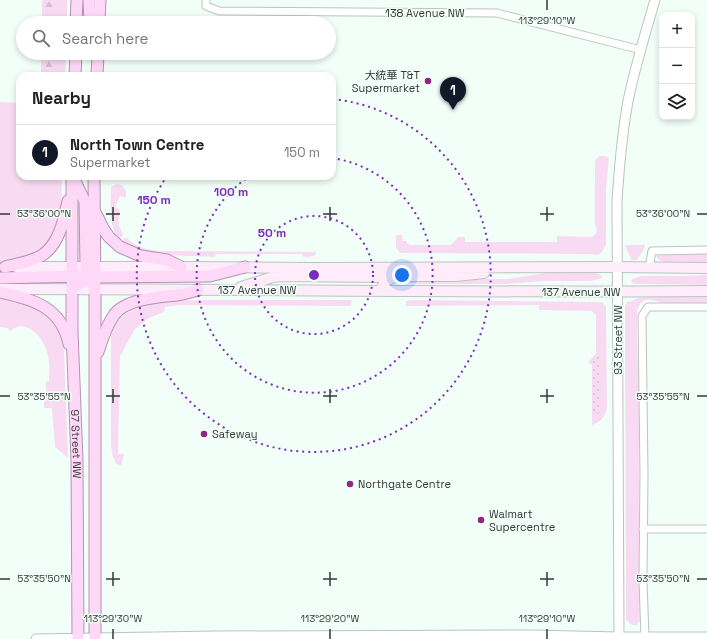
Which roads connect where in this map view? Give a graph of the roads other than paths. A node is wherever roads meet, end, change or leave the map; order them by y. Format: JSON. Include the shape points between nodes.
{"nodes":[{"id":1,"x":77,"y":0,"type":"edge"},
{"id":2,"x":89,"y":0,"type":"edge"},
{"id":3,"x":100,"y":0,"type":"edge"},
{"id":4,"x":655,"y":0,"type":"edge"},
{"id":5,"x":206,"y":3,"type":"edge"},
{"id":6,"x":76,"y":16,"type":"edge"},
{"id":7,"x":90,"y":16,"type":"edge"},
{"id":8,"x":99,"y":16,"type":"edge"},
{"id":9,"x":640,"y":50,"type":"junction"},
{"id":10,"x":76,"y":60,"type":"edge"},
{"id":11,"x":98,"y":60,"type":"edge"},
{"id":12,"x":75,"y":72,"type":"edge"},
{"id":13,"x":97,"y":72,"type":"edge"},
{"id":14,"x":71,"y":180,"type":"edge"},
{"id":15,"x":72,"y":180,"type":"edge"},
{"id":16,"x":74,"y":180,"type":"edge"},
{"id":17,"x":94,"y":180,"type":"edge"},
{"id":18,"x":95,"y":211,"type":"junction"},
{"id":19,"x":707,"y":250,"type":"edge"},
{"id":20,"x":181,"y":266,"type":"junction"},
{"id":21,"x":2,"y":267,"type":"edge"},
{"id":22,"x":245,"y":267,"type":"junction"},
{"id":23,"x":391,"y":268,"type":"junction"},
{"id":24,"x":534,"y":268,"type":"junction"},
{"id":25,"x":617,"y":268,"type":"junction"},
{"id":26,"x":649,"y":268,"type":"junction"},
{"id":27,"x":707,"y":268,"type":"edge"},
{"id":28,"x":72,"y":272,"type":"junction"},
{"id":29,"x":90,"y":273,"type":"junction"},
{"id":30,"x":0,"y":278,"type":"edge"},
{"id":31,"x":73,"y":288,"type":"junction"},
{"id":32,"x":95,"y":289,"type":"junction"},
{"id":33,"x":0,"y":290,"type":"edge"},
{"id":34,"x":198,"y":290,"type":"junction"},
{"id":35,"x":232,"y":290,"type":"junction"},
{"id":36,"x":380,"y":291,"type":"junction"},
{"id":37,"x":707,"y":291,"type":"edge"},
{"id":38,"x":617,"y":292,"type":"junction"},
{"id":39,"x":707,"y":308,"type":"edge"},
{"id":40,"x":95,"y":360,"type":"junction"},
{"id":41,"x":73,"y":362,"type":"junction"},
{"id":42,"x":643,"y":529,"type":"junction"},
{"id":43,"x":707,"y":529,"type":"edge"},
{"id":44,"x":215,"y":637,"type":"edge"},
{"id":45,"x":531,"y":637,"type":"edge"},
{"id":46,"x":619,"y":637,"type":"junction"},
{"id":47,"x":644,"y":637,"type":"junction"},
{"id":48,"x":707,"y":637,"type":"edge"},
{"id":49,"x":36,"y":639,"type":"edge"},
{"id":50,"x":78,"y":639,"type":"edge"},
{"id":51,"x":95,"y":639,"type":"edge"}],
"edges":[{"from":1,"to":6,"type":"main road"},
{"from":2,"to":7,"type":"main road"},
{"from":3,"to":8,"type":"main road"},
{"from":4,"to":9,"type":"street","name":"93 Street NW"},
{"from":5,"to":9,"type":"street","name":"138 Avenue NW","via":[[219,11],[497,13]]},
{"from":9,"to":25,"type":"street","name":"93 Street NW","via":[[620,154]]},
{"from":10,"to":12,"type":"main road"},
{"from":11,"to":13,"type":"main road"},
{"from":14,"to":21,"type":"main road","via":[[60,232],[53,244],[40,256]]},
{"from":15,"to":28,"type":"main road","name":"97 Street NW"},
{"from":16,"to":29,"type":"main road","via":[[86,202]]},
{"from":17,"to":18,"type":"main road","name":"97 Street NW"},
{"from":18,"to":20,"type":"main road","via":[[104,230],[120,247],[141,256],[167,260]]},
{"from":18,"to":29,"type":"main road","name":"97 Street NW"},
{"from":19,"to":26,"type":"street","via":[[652,251]]},
{"from":20,"to":22,"type":"main road","name":"137 Avenue NW"},
{"from":20,"to":29,"type":"main road","name":"137 Avenue NW"},
{"from":21,"to":28,"type":"main road"},
{"from":22,"to":23,"type":"main road","name":"137 Avenue NW"},
{"from":22,"to":29,"type":"main road","via":[[210,276]]},
{"from":23,"to":24,"type":"main road","name":"137 Avenue NW"},
{"from":23,"to":35,"type":"main road","via":[[386,274],[378,277],[273,277]]},
{"from":24,"to":25,"type":"main road","name":"137 Avenue NW"},
{"from":24,"to":36,"type":"main road","via":[[456,276],[398,276],[390,278]]},
{"from":25,"to":26,"type":"main road","name":"137 Avenue NW"},
{"from":25,"to":38,"type":"street","name":"93 Street NW"},
{"from":26,"to":27,"type":"main road","name":"137 Avenue NW"},
{"from":28,"to":29,"type":"main road","via":[[80,276]]},
{"from":28,"to":30,"type":"main road"},
{"from":28,"to":31,"type":"main road","name":"97 Street NW"},
{"from":29,"to":31,"type":"main road"},
{"from":29,"to":32,"type":"main road","name":"97 Street NW"},
{"from":31,"to":32,"type":"main road","name":"137 Avenue NW"},
{"from":31,"to":33,"type":"main road","name":"137 Avenue NW"},
{"from":31,"to":41,"type":"main road","name":"97 Street NW"},
{"from":32,"to":34,"type":"main road","name":"137 Avenue NW"},
{"from":32,"to":40,"type":"main road","name":"97 Street NW"},
{"from":33,"to":41,"type":"main road","via":[[26,298],[50,310],[60,320],[68,338]]},
{"from":34,"to":35,"type":"main road","name":"137 Avenue NW"},
{"from":34,"to":40,"type":"main road","via":[[122,307],[106,330]]},
{"from":35,"to":36,"type":"main road","name":"137 Avenue NW"},
{"from":36,"to":38,"type":"main road","name":"137 Avenue NW"},
{"from":37,"to":38,"type":"main road","name":"137 Avenue NW"},
{"from":38,"to":46,"type":"street","name":"93 Street NW"},
{"from":39,"to":42,"type":"street","via":[[648,307],[642,316]]},
{"from":40,"to":51,"type":"main road","name":"97 Street NW"},
{"from":41,"to":50,"type":"main road","name":"97 Street NW","via":[[77,461]]},
{"from":42,"to":43,"type":"street"},
{"from":42,"to":47,"type":"street"},
{"from":44,"to":45,"type":"street"},
{"from":44,"to":51,"type":"street"},
{"from":45,"to":46,"type":"street"},
{"from":46,"to":47,"type":"street"},
{"from":47,"to":48,"type":"street"},
{"from":49,"to":50,"type":"street"},
{"from":50,"to":51,"type":"street"}]}
